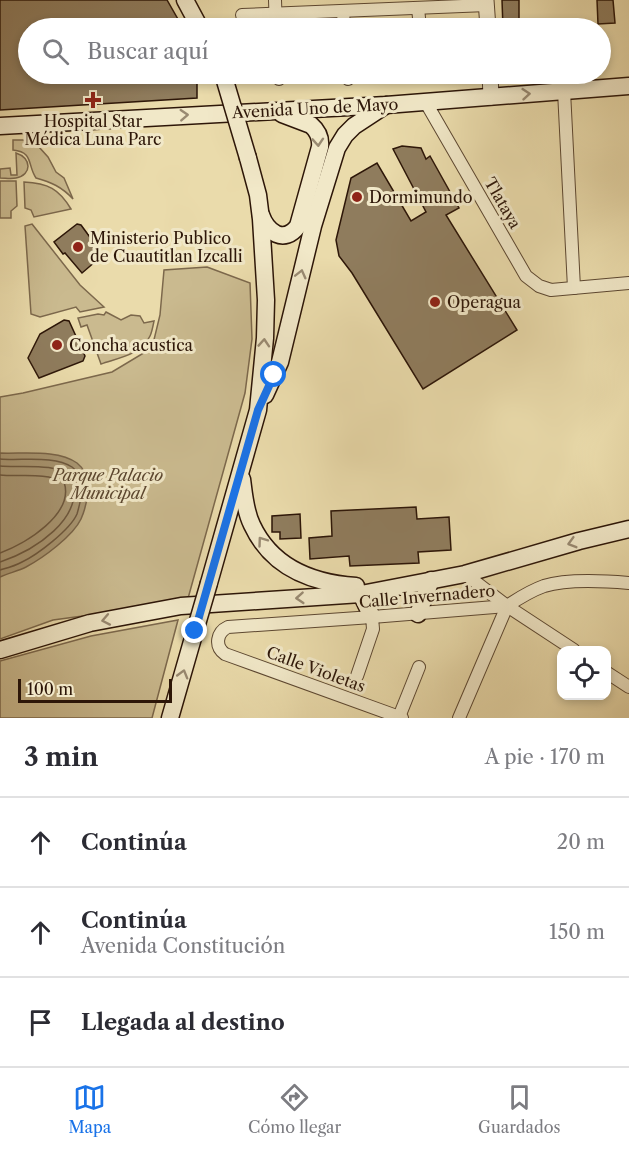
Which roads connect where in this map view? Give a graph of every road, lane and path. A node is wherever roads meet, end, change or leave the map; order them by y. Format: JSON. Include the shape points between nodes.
{"nodes":[{"id":1,"x":185,"y":0,"type":"edge"},
{"id":2,"x":274,"y":0,"type":"edge"},
{"id":3,"x":487,"y":2,"type":"edge"},
{"id":4,"x":418,"y":8,"type":"junction"},
{"id":5,"x":343,"y":11,"type":"junction"},
{"id":6,"x":275,"y":14,"type":"junction"},
{"id":7,"x":242,"y":15,"type":"dead end"},
{"id":8,"x":195,"y":18,"type":"edge"},
{"id":9,"x":275,"y":18,"type":"edge"},
{"id":10,"x":343,"y":18,"type":"edge"},
{"id":11,"x":419,"y":18,"type":"edge"},
{"id":12,"x":488,"y":18,"type":"edge"},
{"id":13,"x":226,"y":84,"type":"edge"},
{"id":14,"x":490,"y":84,"type":"edge"},
{"id":15,"x":629,"y":86,"type":"edge"},
{"id":16,"x":564,"y":91,"type":"junction"},
{"id":17,"x":491,"y":97,"type":"junction"},
{"id":18,"x":426,"y":101,"type":"junction"},
{"id":19,"x":386,"y":105,"type":"junction"},
{"id":20,"x":275,"y":111,"type":"junction"},
{"id":21,"x":0,"y":126,"type":"edge"},
{"id":22,"x":260,"y":212,"type":"junction"},
{"id":23,"x":629,"y":283,"type":"edge"},
{"id":24,"x":574,"y":288,"type":"junction"},
{"id":25,"x":258,"y":410,"type":"junction"},
{"id":26,"x":242,"y":471,"type":"junction"},
{"id":27,"x":629,"y":529,"type":"edge"},
{"id":28,"x":465,"y":574,"type":"junction"},
{"id":29,"x":431,"y":580,"type":"junction"},
{"id":30,"x":629,"y":584,"type":"edge"},
{"id":31,"x":390,"y":588,"type":"junction"},
{"id":32,"x":361,"y":594,"type":"junction"},
{"id":33,"x":507,"y":606,"type":"junction"},
{"id":34,"x":418,"y":614,"type":"junction"},
{"id":35,"x":372,"y":617,"type":"junction"},
{"id":36,"x":567,"y":646,"type":"edge"},
{"id":37,"x":0,"y":650,"type":"edge"},
{"id":38,"x":220,"y":650,"type":"joint"},
{"id":39,"x":419,"y":667,"type":"dead end"},
{"id":40,"x":611,"y":675,"type":"edge"},
{"id":41,"x":357,"y":676,"type":"dead end"},
{"id":42,"x":629,"y":687,"type":"edge"},
{"id":43,"x":401,"y":717,"type":"edge"},
{"id":44,"x":170,"y":718,"type":"edge"},
{"id":45,"x":459,"y":718,"type":"edge"}],
"edges":[{"from":1,"to":8,"type":"main road"},
{"from":2,"to":6,"type":"street"},
{"from":3,"to":4,"type":"street"},
{"from":3,"to":12,"type":"street"},
{"from":4,"to":5,"type":"street"},
{"from":4,"to":11,"type":"street"},
{"from":5,"to":6,"type":"street"},
{"from":5,"to":10,"type":"street"},
{"from":6,"to":7,"type":"street"},
{"from":6,"to":9,"type":"street"},
{"from":13,"to":22,"type":"main road","bridge":true},
{"from":14,"to":17,"type":"street"},
{"from":15,"to":16,"type":"main road","name":"Avenida Uno de Mayo"},
{"from":17,"to":16,"type":"main road","name":"Avenida Uno de Mayo","one_way":true},
{"from":16,"to":24,"type":"street"},
{"from":17,"to":18,"type":"main road","name":"Avenida Uno de Mayo"},
{"from":18,"to":19,"type":"main road","name":"Avenida Uno de Mayo"},
{"from":18,"to":24,"type":"street","name":"Tlataya","via":[[526,276],[550,290]]},
{"from":19,"to":20,"type":"main road","name":"Avenida Uno de Mayo"},
{"from":25,"to":19,"type":"main road","one_way":true,"via":[[280,362],[337,147],[350,130]]},
{"from":21,"to":20,"type":"main road","name":"Avenida Uno de Mayo","one_way":true},
{"from":20,"to":22,"type":"main road","one_way":true,"via":[[311,125],[319,135],[321,147],[296,229],[287,235],[276,235]]},
{"from":25,"to":22,"type":"main road","one_way":true,"via":[[266,300]]},
{"from":23,"to":24,"type":"street","name":"Tlataya"},
{"from":25,"to":26,"type":"main road"},
{"from":31,"to":26,"type":"main road","one_way":true,"via":[[316,580],[277,559],[251,524]]},
{"from":44,"to":26,"type":"main road","one_way":true,"bridge":true},
{"from":27,"to":28,"type":"main road","one_way":true},
{"from":28,"to":29,"type":"main road"},
{"from":28,"to":33,"type":"street"},
{"from":29,"to":31,"type":"main road"},
{"from":29,"to":34,"type":"main road"},
{"from":30,"to":33,"type":"street","name":"Calle Invernadero","via":[[546,586]]},
{"from":31,"to":32,"type":"main road"},
{"from":32,"to":35,"type":"main road"},
{"from":32,"to":37,"type":"main road","one_way":true,"via":[[181,606],[90,623]]},
{"from":33,"to":34,"type":"street","name":"Calle Invernadero"},
{"from":33,"to":36,"type":"street"},
{"from":33,"to":45,"type":"street"},
{"from":34,"to":35,"type":"street","name":"Calle Invernadero"},
{"from":35,"to":38,"type":"street","name":"Calle Invernadero","via":[[228,627],[219,636]]},
{"from":35,"to":41,"type":"street","via":[[373,629]]},
{"from":38,"to":43,"type":"street","name":"Calle Violetas"},
{"from":39,"to":43,"type":"street"},
{"from":40,"to":42,"type":"street"}]}
